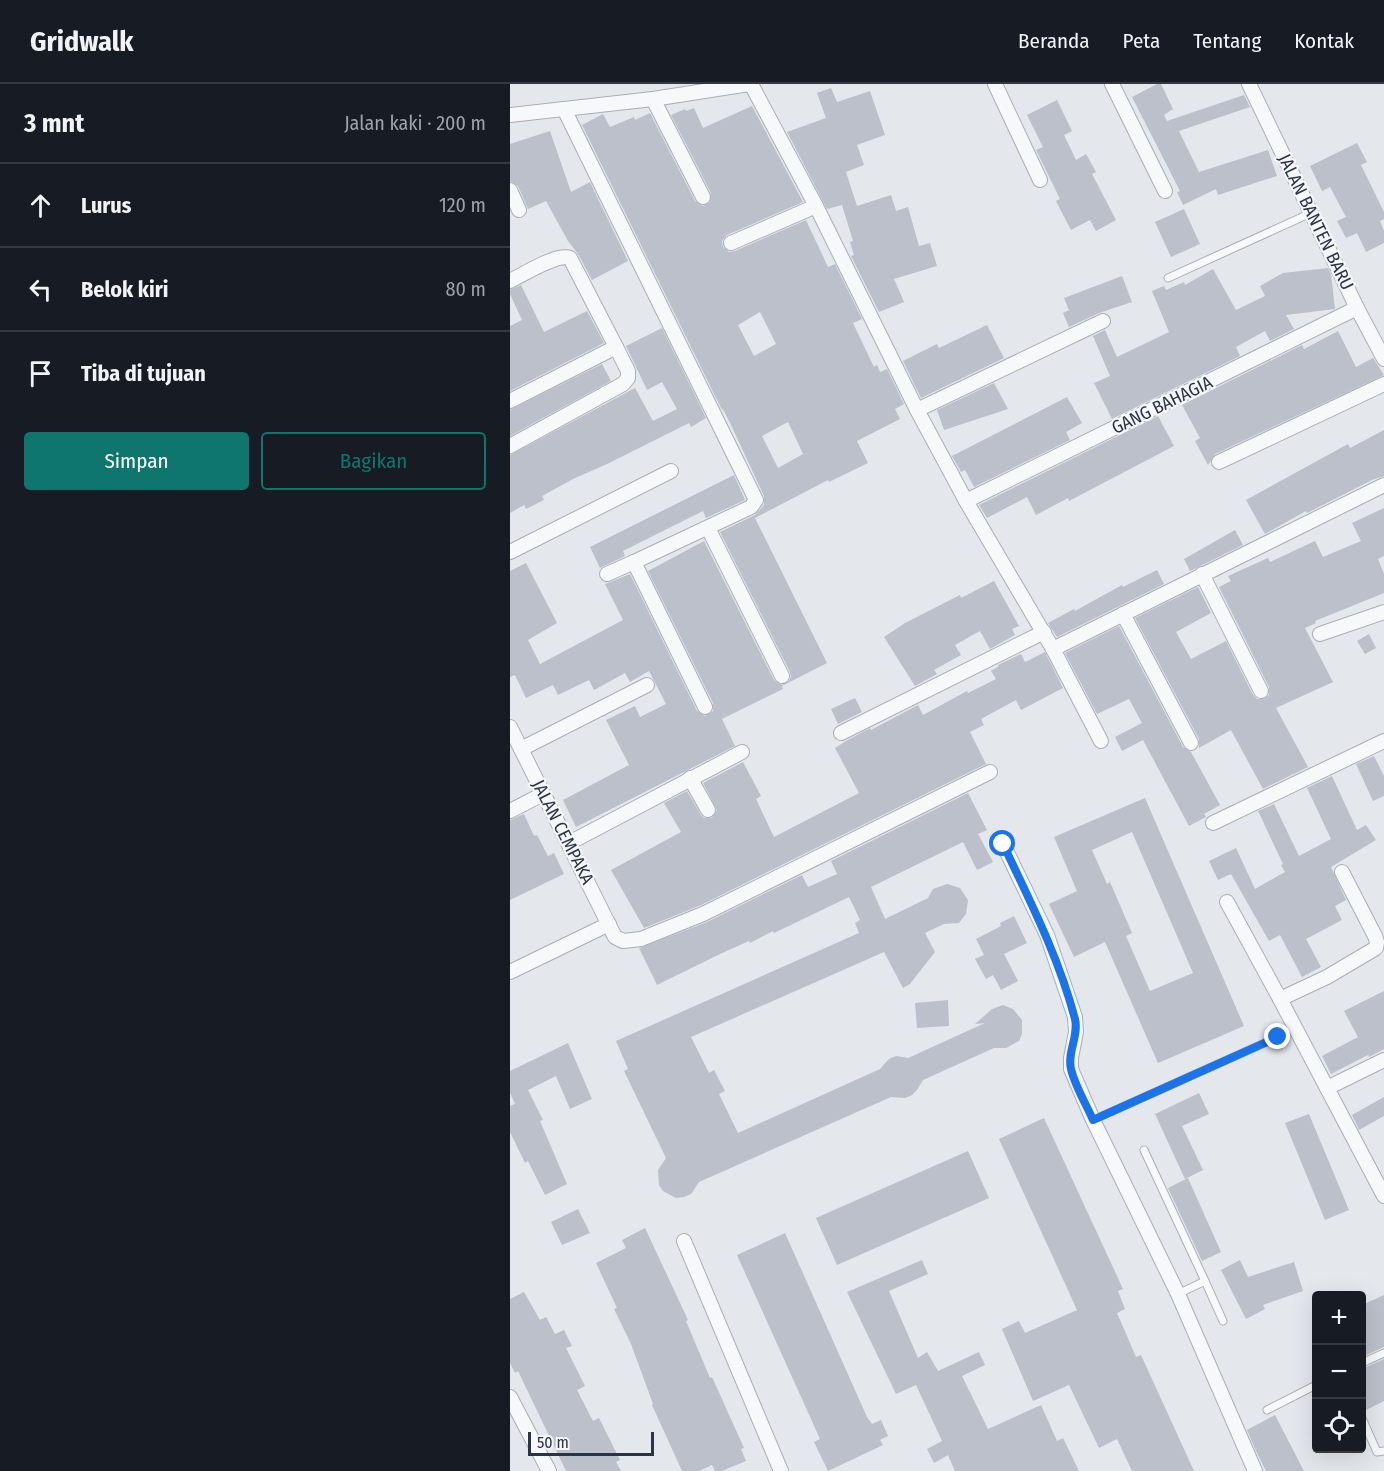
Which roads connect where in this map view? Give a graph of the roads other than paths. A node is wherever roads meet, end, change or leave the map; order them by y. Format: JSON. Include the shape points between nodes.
{"nodes":[{"id":1,"x":750,"y":84,"type":"edge"},
{"id":2,"x":995,"y":84,"type":"edge"},
{"id":3,"x":1112,"y":84,"type":"edge"},
{"id":4,"x":1249,"y":84,"type":"edge"},
{"id":5,"x":653,"y":99,"type":"junction"},
{"id":6,"x":564,"y":109,"type":"junction"},
{"id":7,"x":510,"y":115,"type":"edge"},
{"id":8,"x":1040,"y":180,"type":"dead end"},
{"id":9,"x":510,"y":190,"type":"edge"},
{"id":10,"x":1165,"y":191,"type":"dead end"},
{"id":11,"x":703,"y":196,"type":"dead end"},
{"id":12,"x":816,"y":206,"type":"junction"},
{"id":13,"x":519,"y":210,"type":"dead end"},
{"id":14,"x":1311,"y":213,"type":"junction"},
{"id":15,"x":731,"y":243,"type":"dead end"},
{"id":16,"x":1168,"y":278,"type":"dead end"},
{"id":17,"x":510,"y":281,"type":"edge"},
{"id":18,"x":1357,"y":308,"type":"junction"},
{"id":19,"x":1103,"y":321,"type":"dead end"},
{"id":20,"x":616,"y":347,"type":"junction"},
{"id":21,"x":1384,"y":359,"type":"edge"},
{"id":22,"x":1384,"y":384,"type":"edge"},
{"id":23,"x":510,"y":401,"type":"edge"},
{"id":24,"x":917,"y":410,"type":"junction"},
{"id":25,"x":510,"y":446,"type":"edge"},
{"id":26,"x":1219,"y":462,"type":"dead end"},
{"id":27,"x":671,"y":471,"type":"dead end"},
{"id":28,"x":1384,"y":485,"type":"edge"},
{"id":29,"x":966,"y":501,"type":"junction"},
{"id":30,"x":708,"y":528,"type":"junction"},
{"id":31,"x":510,"y":552,"type":"edge"},
{"id":32,"x":634,"y":562,"type":"junction"},
{"id":33,"x":607,"y":574,"type":"dead end"},
{"id":34,"x":1202,"y":574,"type":"junction"},
{"id":35,"x":1384,"y":612,"type":"edge"},
{"id":36,"x":1123,"y":614,"type":"junction"},
{"id":37,"x":1044,"y":632,"type":"junction"},
{"id":38,"x":1320,"y":634,"type":"dead end"},
{"id":39,"x":1053,"y":649,"type":"junction"},
{"id":40,"x":782,"y":676,"type":"dead end"},
{"id":41,"x":647,"y":685,"type":"dead end"},
{"id":42,"x":1261,"y":691,"type":"dead end"},
{"id":43,"x":705,"y":707,"type":"dead end"},
{"id":44,"x":510,"y":727,"type":"edge"},
{"id":45,"x":841,"y":734,"type":"dead end"},
{"id":46,"x":1101,"y":741,"type":"dead end"},
{"id":47,"x":1384,"y":741,"type":"edge"},
{"id":48,"x":1191,"y":743,"type":"dead end"},
{"id":49,"x":521,"y":749,"type":"junction"},
{"id":50,"x":742,"y":752,"type":"dead end"},
{"id":51,"x":990,"y":772,"type":"dead end"},
{"id":52,"x":690,"y":778,"type":"junction"},
{"id":53,"x":543,"y":794,"type":"junction"},
{"id":54,"x":708,"y":810,"type":"dead end"},
{"id":55,"x":510,"y":811,"type":"edge"},
{"id":56,"x":1213,"y":823,"type":"dead end"},
{"id":57,"x":569,"y":843,"type":"junction"},
{"id":58,"x":1003,"y":844,"type":"dead end"},
{"id":59,"x":1342,"y":872,"type":"dead end"},
{"id":60,"x":1227,"y":902,"type":"dead end"},
{"id":61,"x":609,"y":924,"type":"junction"},
{"id":62,"x":510,"y":972,"type":"edge"},
{"id":63,"x":1280,"y":999,"type":"junction"},
{"id":64,"x":1278,"y":1037,"type":"dead end"},
{"id":65,"x":1384,"y":1060,"type":"edge"},
{"id":66,"x":1327,"y":1088,"type":"junction"},
{"id":67,"x":1093,"y":1120,"type":"junction"},
{"id":68,"x":1144,"y":1150,"type":"dead end"},
{"id":69,"x":1384,"y":1196,"type":"edge"},
{"id":70,"x":684,"y":1241,"type":"dead end"},
{"id":71,"x":1205,"y":1281,"type":"junction"},
{"id":72,"x":1178,"y":1294,"type":"junction"},
{"id":73,"x":1223,"y":1321,"type":"dead end"},
{"id":74,"x":1384,"y":1353,"type":"edge"},
{"id":75,"x":1366,"y":1361,"type":"edge"},
{"id":76,"x":1312,"y":1388,"type":"edge"},
{"id":77,"x":511,"y":1402,"type":"edge"},
{"id":78,"x":1267,"y":1410,"type":"dead end"},
{"id":79,"x":1366,"y":1427,"type":"edge"},
{"id":80,"x":1384,"y":1451,"type":"edge"},
{"id":81,"x":549,"y":1471,"type":"edge"},
{"id":82,"x":781,"y":1471,"type":"edge"},
{"id":83,"x":1255,"y":1471,"type":"edge"}],
"edges":[{"from":1,"to":5,"type":"street"},
{"from":1,"to":12,"type":"street"},
{"from":2,"to":8,"type":"street"},
{"from":3,"to":10,"type":"street"},
{"from":4,"to":14,"type":"street","name":"JALAN BANTEN BARU"},
{"from":5,"to":6,"type":"street"},
{"from":5,"to":11,"type":"street"},
{"from":6,"to":7,"type":"street"},
{"from":6,"to":30,"type":"street","via":[[755,497],[751,507]]},
{"from":9,"to":13,"type":"street"},
{"from":12,"to":15,"type":"street"},
{"from":12,"to":24,"type":"street"},
{"from":14,"to":16,"type":"lane"},
{"from":14,"to":18,"type":"street","name":"JALAN BANTEN BARU"},
{"from":17,"to":20,"type":"street","via":[[564,256],[570,258]]},
{"from":18,"to":21,"type":"street","name":"JALAN BANTEN BARU"},
{"from":18,"to":29,"type":"street","name":"GANG BAHAGIA"},
{"from":19,"to":24,"type":"street"},
{"from":20,"to":23,"type":"street"},
{"from":20,"to":25,"type":"street","via":[[628,371],[623,384]]},
{"from":22,"to":26,"type":"street"},
{"from":24,"to":29,"type":"street"},
{"from":27,"to":31,"type":"street"},
{"from":28,"to":34,"type":"street"},
{"from":29,"to":37,"type":"street"},
{"from":30,"to":32,"type":"street"},
{"from":30,"to":40,"type":"street"},
{"from":32,"to":33,"type":"street"},
{"from":32,"to":43,"type":"street"},
{"from":34,"to":36,"type":"street"},
{"from":34,"to":42,"type":"street"},
{"from":35,"to":38,"type":"street"},
{"from":36,"to":39,"type":"street"},
{"from":36,"to":48,"type":"street"},
{"from":37,"to":39,"type":"street"},
{"from":37,"to":45,"type":"street"},
{"from":39,"to":46,"type":"street"},
{"from":41,"to":49,"type":"street"},
{"from":44,"to":49,"type":"street","name":"JALAN CEMPAKA"},
{"from":47,"to":56,"type":"street"},
{"from":49,"to":53,"type":"street","name":"JALAN CEMPAKA"},
{"from":50,"to":52,"type":"street"},
{"from":51,"to":61,"type":"street","name":"JALAN CEMPAKA","via":[[697,917],[641,939],[623,941],[615,937]]},
{"from":52,"to":54,"type":"street"},
{"from":52,"to":57,"type":"street"},
{"from":53,"to":55,"type":"street"},
{"from":53,"to":57,"type":"street","name":"JALAN CEMPAKA"},
{"from":57,"to":61,"type":"street","name":"JALAN CEMPAKA"},
{"from":58,"to":67,"type":"street","via":[[1047,935],[1074,1017],[1071,1069]]},
{"from":59,"to":63,"type":"street","via":[[1375,936],[1376,948]]},
{"from":60,"to":63,"type":"street"},
{"from":61,"to":62,"type":"street"},
{"from":63,"to":66,"type":"street"},
{"from":64,"to":67,"type":"lane"},
{"from":65,"to":66,"type":"street"},
{"from":66,"to":69,"type":"street"},
{"from":67,"to":72,"type":"street"},
{"from":68,"to":71,"type":"lane"},
{"from":70,"to":82,"type":"street"},
{"from":71,"to":72,"type":"lane"},
{"from":71,"to":73,"type":"lane"},
{"from":72,"to":83,"type":"street"},
{"from":74,"to":75,"type":"lane"},
{"from":76,"to":78,"type":"lane"},
{"from":77,"to":81,"type":"street"},
{"from":79,"to":80,"type":"lane","via":[[1377,1452]]}]}
